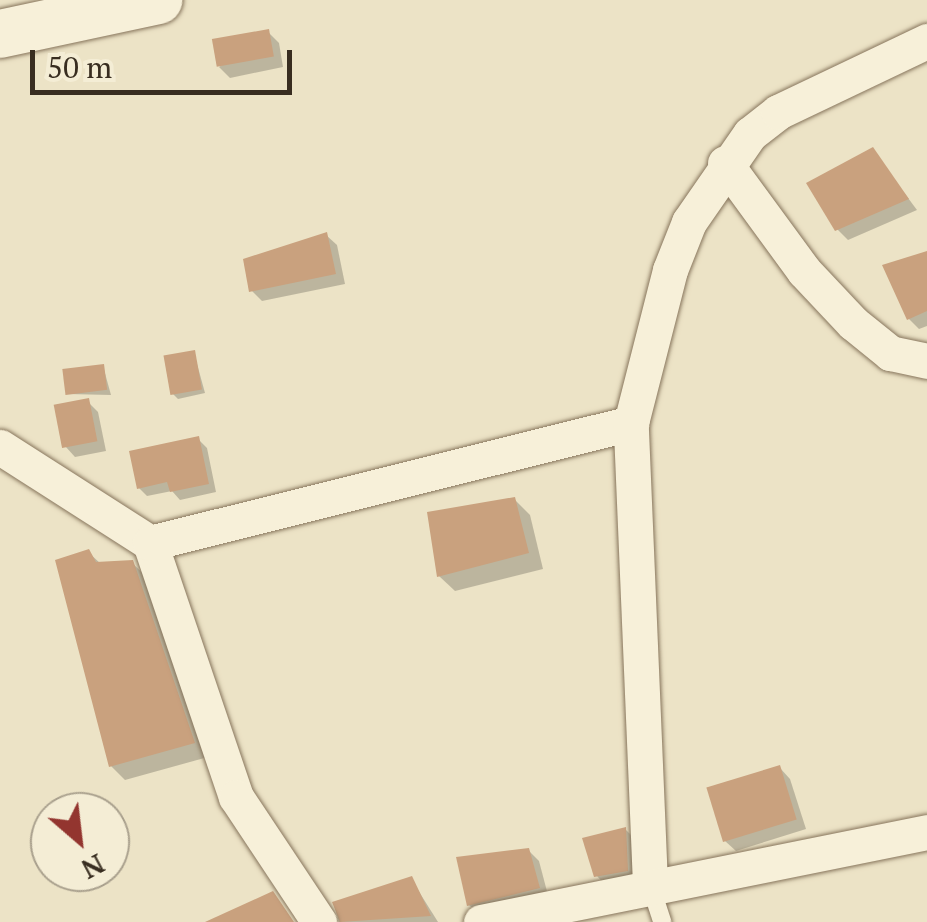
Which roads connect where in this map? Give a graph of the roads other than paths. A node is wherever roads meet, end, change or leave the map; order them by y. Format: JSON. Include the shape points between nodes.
{"nodes":[{"id":1,"x":158,"y":0,"type":"edge"},
{"id":2,"x":95,"y":7,"type":"edge"},
{"id":3,"x":0,"y":34,"type":"edge"},
{"id":4,"x":927,"y":41,"type":"edge"},
{"id":5,"x":726,"y":162,"type":"junction"},
{"id":6,"x":927,"y":361,"type":"edge"},
{"id":7,"x":631,"y":423,"type":"junction"},
{"id":8,"x":0,"y":447,"type":"edge"},
{"id":9,"x":150,"y":543,"type":"junction"},
{"id":10,"x":927,"y":832,"type":"edge"},
{"id":11,"x":650,"y":884,"type":"junction"},
{"id":12,"x":319,"y":922,"type":"edge"},
{"id":13,"x":482,"y":922,"type":"edge"},
{"id":14,"x":662,"y":922,"type":"edge"}],
"edges":[{"from":1,"to":2,"type":"street"},
{"from":2,"to":3,"type":"street"},
{"from":4,"to":5,"type":"street","via":[[778,112]]},
{"from":5,"to":6,"type":"street","via":[[804,271],[853,323],[890,353]]},
{"from":5,"to":7,"type":"street","via":[[689,222],[670,270]]},
{"from":7,"to":9,"type":"street"},
{"from":7,"to":11,"type":"street"},
{"from":8,"to":9,"type":"street"},
{"from":9,"to":12,"type":"street","via":[[236,796]]},
{"from":10,"to":11,"type":"street"},
{"from":11,"to":13,"type":"street"},
{"from":11,"to":14,"type":"lane"}]}
